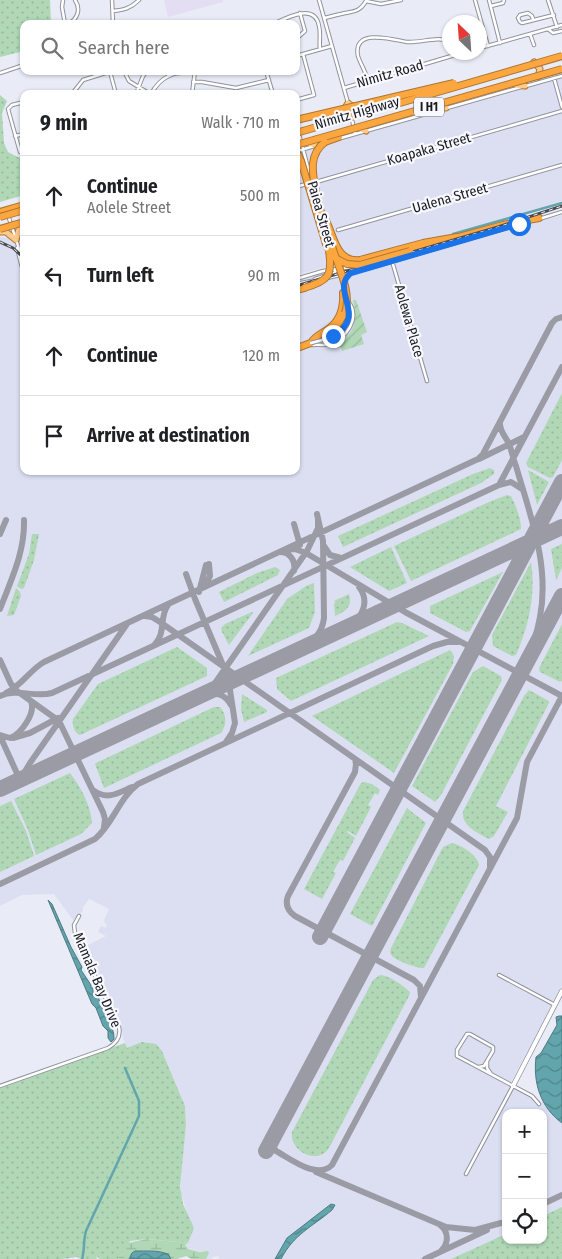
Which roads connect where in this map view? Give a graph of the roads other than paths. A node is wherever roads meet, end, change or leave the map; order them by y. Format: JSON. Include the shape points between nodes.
{"nodes":[{"id":1,"x":63,"y":0,"type":"edge"},
{"id":2,"x":75,"y":0,"type":"edge"},
{"id":3,"x":112,"y":0,"type":"edge"},
{"id":4,"x":139,"y":0,"type":"edge"},
{"id":5,"x":320,"y":0,"type":"edge"},
{"id":6,"x":366,"y":0,"type":"edge"},
{"id":7,"x":401,"y":0,"type":"edge"},
{"id":8,"x":475,"y":0,"type":"edge"},
{"id":9,"x":490,"y":0,"type":"edge"},
{"id":10,"x":504,"y":0,"type":"edge"},
{"id":11,"x":548,"y":0,"type":"edge"},
{"id":12,"x":491,"y":6,"type":"junction"},
{"id":13,"x":113,"y":11,"type":"junction"},
{"id":14,"x":300,"y":13,"type":"junction"},
{"id":15,"x":554,"y":15,"type":"junction"},
{"id":16,"x":324,"y":18,"type":"junction"},
{"id":17,"x":533,"y":19,"type":"junction"},
{"id":18,"x":66,"y":20,"type":"edge"},
{"id":19,"x":73,"y":20,"type":"edge"},
{"id":20,"x":113,"y":20,"type":"edge"},
{"id":21,"x":285,"y":20,"type":"edge"},
{"id":22,"x":562,"y":25,"type":"edge"},
{"id":23,"x":557,"y":27,"type":"junction"},
{"id":24,"x":548,"y":29,"type":"junction"},
{"id":25,"x":562,"y":31,"type":"edge"},
{"id":26,"x":530,"y":34,"type":"junction"},
{"id":27,"x":300,"y":36,"type":"edge"},
{"id":28,"x":442,"y":39,"type":"edge"},
{"id":29,"x":500,"y":43,"type":"junction"},
{"id":30,"x":534,"y":45,"type":"dead end"},
{"id":31,"x":332,"y":46,"type":"junction"},
{"id":32,"x":488,"y":46,"type":"joint"},
{"id":33,"x":320,"y":50,"type":"junction"},
{"id":34,"x":302,"y":54,"type":"joint"},
{"id":35,"x":562,"y":55,"type":"edge"},
{"id":36,"x":548,"y":58,"type":"junction"},
{"id":37,"x":442,"y":59,"type":"edge"},
{"id":38,"x":532,"y":62,"type":"junction"},
{"id":39,"x":20,"y":67,"type":"edge"},
{"id":40,"x":562,"y":72,"type":"edge"},
{"id":41,"x":0,"y":73,"type":"edge"},
{"id":42,"x":100,"y":75,"type":"edge"},
{"id":43,"x":112,"y":75,"type":"edge"},
{"id":44,"x":126,"y":75,"type":"edge"},
{"id":45,"x":145,"y":75,"type":"edge"},
{"id":46,"x":168,"y":75,"type":"edge"},
{"id":47,"x":194,"y":75,"type":"edge"},
{"id":48,"x":267,"y":75,"type":"edge"},
{"id":49,"x":494,"y":75,"type":"junction"},
{"id":50,"x":553,"y":76,"type":"junction"},
{"id":51,"x":269,"y":80,"type":"junction"},
{"id":52,"x":533,"y":80,"type":"junction"},
{"id":53,"x":368,"y":81,"type":"junction"},
{"id":54,"x":194,"y":82,"type":"junction"},
{"id":55,"x":516,"y":85,"type":"junction"},
{"id":56,"x":525,"y":86,"type":"junction"},
{"id":57,"x":138,"y":87,"type":"junction"},
{"id":58,"x":344,"y":88,"type":"junction"},
{"id":59,"x":75,"y":90,"type":"edge"},
{"id":60,"x":115,"y":90,"type":"edge"},
{"id":61,"x":137,"y":90,"type":"edge"},
{"id":62,"x":143,"y":90,"type":"edge"},
{"id":63,"x":153,"y":90,"type":"edge"},
{"id":64,"x":193,"y":90,"type":"edge"},
{"id":65,"x":272,"y":90,"type":"edge"},
{"id":66,"x":300,"y":99,"type":"edge"},
{"id":67,"x":20,"y":103,"type":"edge"},
{"id":68,"x":348,"y":103,"type":"junction"},
{"id":69,"x":439,"y":106,"type":"junction"},
{"id":70,"x":562,"y":107,"type":"edge"},
{"id":71,"x":446,"y":108,"type":"junction"},
{"id":72,"x":365,"y":111,"type":"junction"},
{"id":73,"x":562,"y":111,"type":"edge"},
{"id":74,"x":351,"y":115,"type":"junction"},
{"id":75,"x":407,"y":116,"type":"junction"},
{"id":76,"x":338,"y":118,"type":"junction"},
{"id":77,"x":300,"y":119,"type":"edge"},
{"id":78,"x":402,"y":120,"type":"junction"},
{"id":79,"x":300,"y":130,"type":"edge"},
{"id":80,"x":300,"y":130,"type":"edge"},
{"id":81,"x":356,"y":130,"type":"junction"},
{"id":82,"x":366,"y":131,"type":"joint"},
{"id":83,"x":20,"y":135,"type":"edge"},
{"id":84,"x":16,"y":136,"type":"junction"},
{"id":85,"x":316,"y":145,"type":"joint"},
{"id":86,"x":300,"y":147,"type":"edge"},
{"id":87,"x":300,"y":147,"type":"edge"},
{"id":88,"x":300,"y":147,"type":"edge"},
{"id":89,"x":300,"y":149,"type":"edge"},
{"id":90,"x":300,"y":150,"type":"edge"},
{"id":91,"x":20,"y":152,"type":"edge"},
{"id":92,"x":300,"y":154,"type":"edge"},
{"id":93,"x":562,"y":166,"type":"edge"},
{"id":94,"x":312,"y":183,"type":"junction"},
{"id":95,"x":300,"y":186,"type":"edge"},
{"id":96,"x":317,"y":198,"type":"junction"},
{"id":97,"x":20,"y":209,"type":"edge"},
{"id":98,"x":562,"y":212,"type":"edge"},
{"id":99,"x":2,"y":214,"type":"edge"},
{"id":100,"x":322,"y":214,"type":"junction"},
{"id":101,"x":540,"y":218,"type":"junction"},
{"id":102,"x":20,"y":225,"type":"edge"},
{"id":103,"x":20,"y":225,"type":"edge"},
{"id":104,"x":11,"y":228,"type":"junction"},
{"id":105,"x":20,"y":228,"type":"edge"},
{"id":106,"x":338,"y":230,"type":"dead end"},
{"id":107,"x":0,"y":231,"type":"edge"},
{"id":108,"x":16,"y":240,"type":"junction"},
{"id":109,"x":18,"y":246,"type":"junction"},
{"id":110,"x":331,"y":246,"type":"junction"},
{"id":111,"x":409,"y":249,"type":"junction"},
{"id":112,"x":20,"y":252,"type":"edge"},
{"id":113,"x":20,"y":261,"type":"edge"},
{"id":114,"x":392,"y":261,"type":"junction"},
{"id":115,"x":338,"y":269,"type":"junction"},
{"id":116,"x":323,"y":271,"type":"junction"},
{"id":117,"x":351,"y":273,"type":"junction"},
{"id":118,"x":340,"y":276,"type":"junction"},
{"id":119,"x":300,"y":278,"type":"edge"},
{"id":120,"x":311,"y":280,"type":"junction"},
{"id":121,"x":300,"y":283,"type":"edge"},
{"id":122,"x":343,"y":287,"type":"junction"},
{"id":123,"x":300,"y":289,"type":"edge"},
{"id":124,"x":347,"y":301,"type":"junction"},
{"id":125,"x":311,"y":343,"type":"junction"},
{"id":126,"x":300,"y":347,"type":"edge"},
{"id":127,"x":300,"y":347,"type":"edge"},
{"id":128,"x":300,"y":348,"type":"edge"},
{"id":129,"x":427,"y":381,"type":"dead end"},
{"id":130,"x":79,"y":916,"type":"dead end"},
{"id":131,"x":499,"y":975,"type":"dead end"},
{"id":132,"x":562,"y":991,"type":"edge"},
{"id":133,"x":562,"y":996,"type":"edge"},
{"id":134,"x":556,"y":1005,"type":"junction"},
{"id":135,"x":488,"y":1060,"type":"junction"},
{"id":136,"x":478,"y":1067,"type":"junction"},
{"id":137,"x":491,"y":1074,"type":"junction"},
{"id":138,"x":0,"y":1086,"type":"edge"},
{"id":139,"x":513,"y":1086,"type":"junction"},
{"id":140,"x":539,"y":1104,"type":"dead end"},
{"id":141,"x":466,"y":1174,"type":"dead end"}],
"edges":[{"from":1,"to":18,"type":"street"},
{"from":2,"to":19,"type":"street","via":[[78,6]]},
{"from":3,"to":13,"type":"street"},
{"from":4,"to":13,"type":"street","via":[[126,10]]},
{"from":5,"to":16,"type":"street"},
{"from":6,"to":7,"type":"street","via":[[382,4]]},
{"from":6,"to":16,"type":"street","via":[[355,12]]},
{"from":8,"to":32,"type":"street"},
{"from":9,"to":12,"type":"street"},
{"from":10,"to":12,"type":"street"},
{"from":11,"to":15,"type":"street"},
{"from":12,"to":29,"type":"street"},
{"from":13,"to":20,"type":"street"},
{"from":14,"to":21,"type":"street"},
{"from":14,"to":27,"type":"street","via":[[304,31]]},
{"from":14,"to":33,"type":"street","via":[[315,17],[319,25]]},
{"from":15,"to":17,"type":"street"},
{"from":15,"to":23,"type":"street"},
{"from":16,"to":31,"type":"street"},
{"from":17,"to":17,"type":"street","via":[[520,22],[518,18],[528,13]]},
{"from":22,"to":23,"type":"street"},
{"from":23,"to":24,"type":"street"},
{"from":24,"to":25,"type":"street","via":[[553,33]]},
{"from":24,"to":26,"type":"street"},
{"from":26,"to":29,"type":"street"},
{"from":26,"to":30,"type":"street"},
{"from":28,"to":53,"type":"street","via":[[408,42],[386,37],[368,38],[358,48],[358,57]]},
{"from":29,"to":32,"type":"street"},
{"from":31,"to":33,"type":"street"},
{"from":31,"to":58,"type":"street"},
{"from":33,"to":34,"type":"street"},
{"from":34,"to":66,"type":"street","via":[[314,96]]},
{"from":35,"to":36,"type":"main road","name":"Nimitz Highway"},
{"from":35,"to":49,"type":"highway","number":"I H1","bridge":true},
{"from":36,"to":38,"type":"main road","name":"Nimitz Highway"},
{"from":36,"to":50,"type":"street"},
{"from":37,"to":53,"type":"street","name":"Nimitz Road"},
{"from":38,"to":52,"type":"main road","via":[[539,65],[541,71]]},
{"from":38,"to":72,"type":"main road","name":"Nimitz Highway"},
{"from":39,"to":41,"type":"street"},
{"from":40,"to":50,"type":"main road","name":"Nimitz Highway"},
{"from":40,"to":86,"type":"highway","number":"I H1","bridge":true},
{"from":40,"to":96,"type":"highway","bridge":true,"via":[[328,140],[319,147],[312,166]]},
{"from":42,"to":59,"type":"street","via":[[83,80]]},
{"from":43,"to":60,"type":"street"},
{"from":44,"to":57,"type":"street"},
{"from":45,"to":57,"type":"street"},
{"from":46,"to":63,"type":"street"},
{"from":47,"to":54,"type":"street"},
{"from":48,"to":51,"type":"street"},
{"from":49,"to":77,"type":"highway","bridge":true},
{"from":49,"to":79,"type":"highway","number":"I H1","bridge":true},
{"from":50,"to":52,"type":"main road","name":"Nimitz Highway"},
{"from":50,"to":56,"type":"street"},
{"from":50,"to":70,"type":"street"},
{"from":51,"to":54,"type":"street","via":[[236,88]]},
{"from":51,"to":65,"type":"street"},
{"from":52,"to":55,"type":"main road","name":"Nimitz Highway"},
{"from":53,"to":58,"type":"street","name":"Nimitz Road"},
{"from":54,"to":64,"type":"street"},
{"from":55,"to":56,"type":"main road"},
{"from":55,"to":69,"type":"main road","name":"Nimitz Highway"},
{"from":56,"to":71,"type":"street"},
{"from":57,"to":61,"type":"street"},
{"from":57,"to":62,"type":"street"},
{"from":58,"to":68,"type":"street"},
{"from":67,"to":84,"type":"street","via":[[8,109]]},
{"from":68,"to":72,"type":"main road"},
{"from":68,"to":74,"type":"street"},
{"from":68,"to":76,"type":"main road"},
{"from":69,"to":71,"type":"main road"},
{"from":69,"to":75,"type":"main road","name":"Nimitz Highway"},
{"from":71,"to":78,"type":"street"},
{"from":72,"to":74,"type":"main road","name":"Nimitz Highway"},
{"from":73,"to":94,"type":"street","name":"Koapaka Street"},
{"from":74,"to":76,"type":"main road","name":"Nimitz Highway"},
{"from":74,"to":81,"type":"street"},
{"from":75,"to":78,"type":"main road"},
{"from":75,"to":81,"type":"main road","name":"Nimitz Highway"},
{"from":76,"to":80,"type":"main road","name":"Nimitz Highway"},
{"from":78,"to":82,"type":"street"},
{"from":81,"to":82,"type":"main road"},
{"from":81,"to":85,"type":"street"},
{"from":81,"to":87,"type":"main road","name":"Nimitz Highway"},
{"from":83,"to":84,"type":"street"},
{"from":84,"to":91,"type":"street"},
{"from":85,"to":88,"type":"main road"},
{"from":89,"to":96,"type":"highway","bridge":true},
{"from":90,"to":94,"type":"street","name":"Paiea Street"},
{"from":92,"to":111,"type":"highway","bridge":true,"via":[[326,244],[334,256],[357,265]]},
{"from":93,"to":106,"type":"street","name":"Ualena Street"},
{"from":94,"to":95,"type":"street","name":"Koapaka Street"},
{"from":94,"to":110,"type":"street","name":"Paiea Street"},
{"from":96,"to":100,"type":"highway"},
{"from":97,"to":99,"type":"highway","bridge":true},
{"from":98,"to":101,"type":"street"},
{"from":99,"to":104,"type":"street"},
{"from":100,"to":110,"type":"highway","bridge":true},
{"from":100,"to":111,"type":"highway","bridge":true,"via":[[337,250],[351,260]]},
{"from":100,"to":123,"type":"highway","bridge":true,"via":[[331,269],[324,281]]},
{"from":101,"to":111,"type":"highway"},
{"from":101,"to":114,"type":"street"},
{"from":102,"to":104,"type":"main road"},
{"from":103,"to":107,"type":"highway","bridge":true},
{"from":104,"to":107,"type":"main road"},
{"from":104,"to":108,"type":"street"},
{"from":105,"to":108,"type":"main road"},
{"from":107,"to":108,"type":"main road"},
{"from":108,"to":109,"type":"street"},
{"from":109,"to":112,"type":"street"},
{"from":109,"to":113,"type":"street"},
{"from":110,"to":115,"type":"street","name":"Paiea Street"},
{"from":110,"to":116,"type":"street","via":[[329,264]]},
{"from":110,"to":125,"type":"highway","bridge":true,"via":[[343,293],[342,308],[334,324]]},
{"from":110,"to":126,"type":"highway","bridge":true,"via":[[347,296],[347,309],[342,321],[328,334]]},
{"from":114,"to":115,"type":"street"},
{"from":114,"to":117,"type":"street"},
{"from":114,"to":129,"type":"street","name":"Aolewa Place"},
{"from":115,"to":116,"type":"street"},
{"from":115,"to":118,"type":"street","name":"Paiea Street"},
{"from":115,"to":120,"type":"street"},
{"from":116,"to":119,"type":"street"},
{"from":117,"to":118,"type":"street"},
{"from":117,"to":122,"type":"street"},
{"from":118,"to":120,"type":"street"},
{"from":118,"to":122,"type":"street","name":"Paiea Street"},
{"from":120,"to":121,"type":"street"},
{"from":122,"to":124,"type":"street","name":"Paiea Street"},
{"from":124,"to":125,"type":"street","bridge":true,"via":[[347,325],[330,338]]},
{"from":124,"to":128,"type":"street","via":[[353,317],[344,336],[329,344]]},
{"from":125,"to":127,"type":"street"},
{"from":130,"to":138,"type":"street","name":"Mamala Bay Drive","via":[[74,923],[75,933],[119,1027],[118,1039],[108,1048]]},
{"from":131,"to":134,"type":"street"},
{"from":132,"to":134,"type":"street"},
{"from":133,"to":134,"type":"street"},
{"from":134,"to":139,"type":"street"},
{"from":135,"to":136,"type":"street","via":[[483,1067]]},
{"from":135,"to":136,"type":"street","via":[[492,1046],[466,1034],[456,1054]]},
{"from":135,"to":137,"type":"street","via":[[487,1068]]},
{"from":136,"to":137,"type":"street"},
{"from":137,"to":139,"type":"street"},
{"from":139,"to":140,"type":"street","via":[[532,1096]]},
{"from":139,"to":141,"type":"street"}]}
